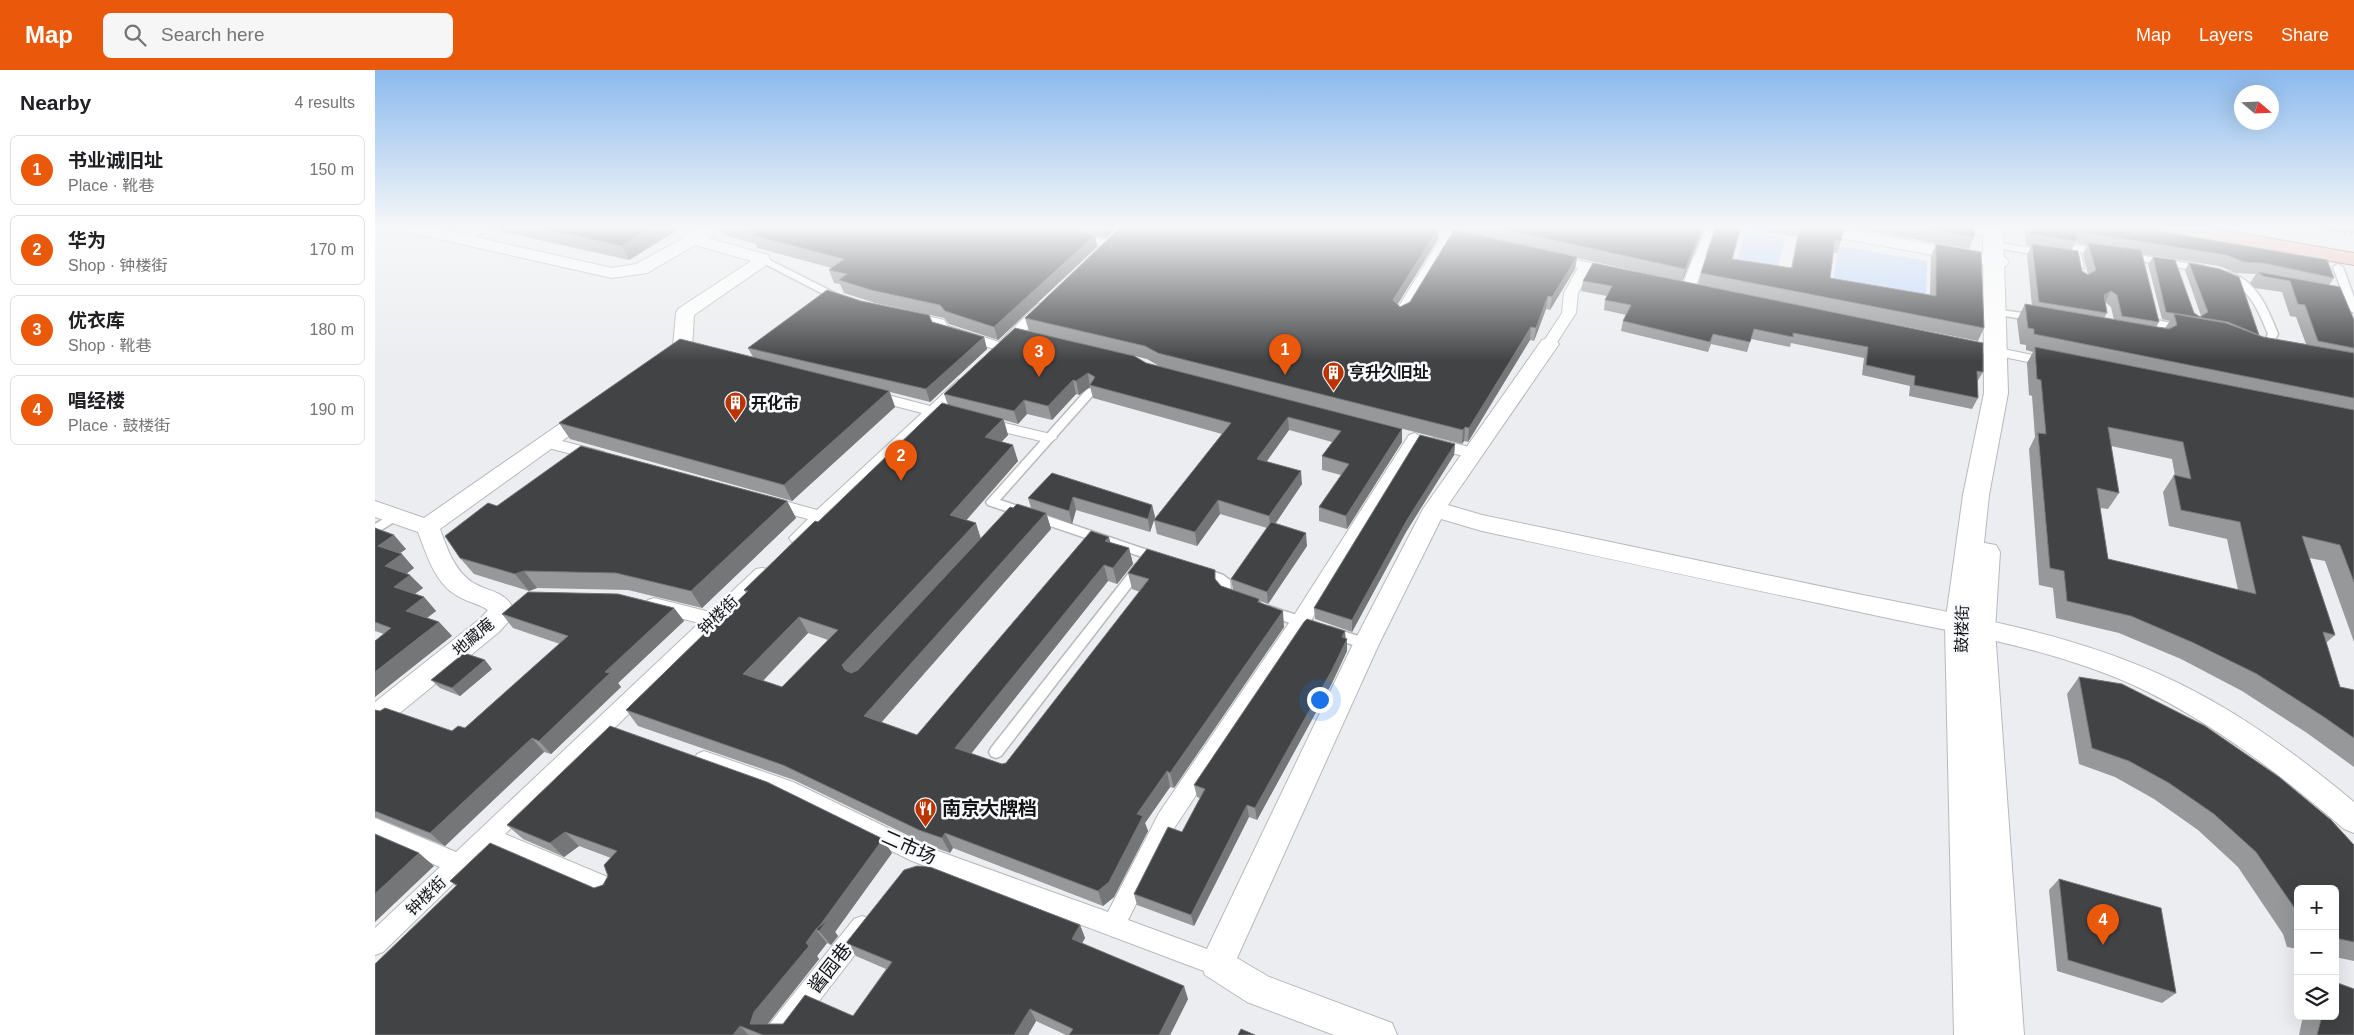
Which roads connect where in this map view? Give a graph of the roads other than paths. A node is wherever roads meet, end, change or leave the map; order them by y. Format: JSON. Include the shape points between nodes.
{"nodes":[{"id":1,"x":608,"y":271,"type":"edge"},
{"id":2,"x":621,"y":271,"type":"edge"},
{"id":3,"x":750,"y":271,"type":"edge"},
{"id":4,"x":785,"y":271,"type":"edge"},
{"id":5,"x":1427,"y":271,"type":"edge"},
{"id":6,"x":1584,"y":271,"type":"edge"},
{"id":7,"x":1607,"y":271,"type":"edge"},
{"id":8,"x":1695,"y":271,"type":"edge"},
{"id":9,"x":1997,"y":271,"type":"edge"},
{"id":10,"x":2079,"y":271,"type":"edge"},
{"id":11,"x":2215,"y":271,"type":"edge"},
{"id":12,"x":2349,"y":271,"type":"edge"},
{"id":13,"x":2081,"y":274,"type":"edge"},
{"id":14,"x":1623,"y":275,"type":"edge"},
{"id":15,"x":2236,"y":278,"type":"junction"},
{"id":16,"x":2251,"y":278,"type":"edge"},
{"id":17,"x":1688,"y":289,"type":"edge"},
{"id":18,"x":2313,"y":292,"type":"edge"},
{"id":19,"x":832,"y":295,"type":"junction"},
{"id":20,"x":1055,"y":296,"type":"edge"},
{"id":21,"x":2349,"y":298,"type":"junction"},
{"id":22,"x":848,"y":300,"type":"edge"},
{"id":23,"x":817,"y":306,"type":"edge"},
{"id":24,"x":2354,"y":310,"type":"edge"},
{"id":25,"x":1998,"y":312,"type":"junction"},
{"id":26,"x":897,"y":314,"type":"edge"},
{"id":27,"x":1401,"y":314,"type":"edge"},
{"id":28,"x":2043,"y":320,"type":"edge"},
{"id":29,"x":2191,"y":329,"type":"edge"},
{"id":30,"x":2152,"y":338,"type":"edge"},
{"id":31,"x":1945,"y":341,"type":"edge"},
{"id":32,"x":1549,"y":344,"type":"joint"},
{"id":33,"x":1001,"y":347,"type":"junction"},
{"id":34,"x":2259,"y":349,"type":"edge"},
{"id":35,"x":2000,"y":352,"type":"junction"},
{"id":36,"x":987,"y":360,"type":"edge"},
{"id":37,"x":2065,"y":365,"type":"edge"},
{"id":38,"x":650,"y":370,"type":"edge"},
{"id":39,"x":974,"y":372,"type":"edge"},
{"id":40,"x":852,"y":391,"type":"edge"},
{"id":41,"x":1091,"y":391,"type":"edge"},
{"id":42,"x":610,"y":398,"type":"edge"},
{"id":43,"x":933,"y":411,"type":"junction"},
{"id":44,"x":952,"y":415,"type":"edge"},
{"id":45,"x":971,"y":420,"type":"edge"},
{"id":46,"x":1396,"y":434,"type":"edge"},
{"id":47,"x":1049,"y":438,"type":"junction"},
{"id":48,"x":1415,"y":438,"type":"junction"},
{"id":49,"x":547,"y":442,"type":"junction"},
{"id":50,"x":1472,"y":453,"type":"junction"},
{"id":51,"x":614,"y":460,"type":"edge"},
{"id":52,"x":757,"y":500,"type":"edge"},
{"id":53,"x":1435,"y":506,"type":"junction"},
{"id":54,"x":385,"y":513,"type":"edge"},
{"id":55,"x":820,"y":517,"type":"junction"},
{"id":56,"x":427,"y":527,"type":"junction"},
{"id":57,"x":375,"y":530,"type":"edge"},
{"id":58,"x":1149,"y":555,"type":"junction"},
{"id":59,"x":1167,"y":561,"type":"edge"},
{"id":60,"x":1192,"y":569,"type":"edge"},
{"id":61,"x":637,"y":601,"type":"edge"},
{"id":62,"x":714,"y":620,"type":"junction"},
{"id":63,"x":1300,"y":622,"type":"junction"},
{"id":64,"x":1970,"y":623,"type":"junction"},
{"id":65,"x":1366,"y":644,"type":"junction"},
{"id":66,"x":375,"y":717,"type":"edge"},
{"id":67,"x":604,"y":725,"type":"junction"},
{"id":68,"x":630,"y":734,"type":"edge"},
{"id":69,"x":996,"y":752,"type":"dead end"},
{"id":70,"x":685,"y":753,"type":"edge"},
{"id":71,"x":2354,"y":813,"type":"edge"},
{"id":72,"x":2354,"y":820,"type":"edge"},
{"id":73,"x":375,"y":828,"type":"edge"},
{"id":74,"x":488,"y":837,"type":"junction"},
{"id":75,"x":459,"y":864,"type":"junction"},
{"id":76,"x":609,"y":889,"type":"edge"},
{"id":77,"x":878,"y":906,"type":"edge"},
{"id":78,"x":1113,"y":926,"type":"junction"},
{"id":79,"x":375,"y":944,"type":"edge"},
{"id":80,"x":1217,"y":964,"type":"junction"},
{"id":81,"x":777,"y":1035,"type":"edge"},
{"id":82,"x":1380,"y":1035,"type":"edge"},
{"id":83,"x":1974,"y":1035,"type":"edge"},
{"id":84,"x":2004,"y":1035,"type":"edge"}],
"edges":[{"from":1,"to":2,"type":"street"},
{"from":3,"to":38,"type":"street","via":[[685,313],[686,349]]},
{"from":4,"to":19,"type":"lane"},
{"from":5,"to":27,"type":"street"},
{"from":6,"to":32,"type":"street","via":[[1571,293],[1569,313]]},
{"from":7,"to":14,"type":"street"},
{"from":8,"to":17,"type":"street"},
{"from":9,"to":25,"type":"street","name":"鼓楼街"},
{"from":10,"to":13,"type":"lane"},
{"from":11,"to":15,"type":"lane"},
{"from":12,"to":21,"type":"lane"},
{"from":15,"to":16,"type":"lane"},
{"from":15,"to":34,"type":"lane","via":[[2257,295],[2273,334],[2269,342],[2277,353]]},
{"from":18,"to":21,"type":"lane"},
{"from":19,"to":22,"type":"street"},
{"from":19,"to":23,"type":"lane"},
{"from":20,"to":33,"type":"street","via":[[1023,336]]},
{"from":21,"to":24,"type":"lane"},
{"from":25,"to":28,"type":"lane"},
{"from":25,"to":35,"type":"street","name":"鼓楼街"},
{"from":26,"to":33,"type":"street","via":[[939,323],[942,330]]},
{"from":29,"to":30,"type":"lane","via":[[2155,318],[2160,340]]},
{"from":31,"to":35,"type":"street"},
{"from":32,"to":50,"type":"street"},
{"from":33,"to":36,"type":"street"},
{"from":35,"to":37,"type":"street"},
{"from":35,"to":64,"type":"street","name":"鼓楼街","via":[[2004,393]]},
{"from":39,"to":43,"type":"street","name":"钟楼街"},
{"from":40,"to":43,"type":"street"},
{"from":41,"to":47,"type":"lane"},
{"from":42,"to":49,"type":"street"},
{"from":43,"to":44,"type":"street"},
{"from":43,"to":55,"type":"street","name":"钟楼街"},
{"from":45,"to":47,"type":"street"},
{"from":46,"to":48,"type":"street"},
{"from":47,"to":58,"type":"lane","via":[[993,498],[993,504],[1013,515]]},
{"from":48,"to":50,"type":"street"},
{"from":48,"to":63,"type":"street"},
{"from":49,"to":51,"type":"street"},
{"from":49,"to":56,"type":"street"},
{"from":50,"to":53,"type":"street"},
{"from":52,"to":55,"type":"street"},
{"from":53,"to":64,"type":"street","via":[[1482,523]]},
{"from":53,"to":65,"type":"street"},
{"from":54,"to":56,"type":"street"},
{"from":54,"to":57,"type":"lane"},
{"from":55,"to":62,"type":"street","name":"钟楼街"},
{"from":56,"to":66,"type":"street","name":"地藏庵","via":[[448,572],[464,588],[510,605],[490,625]]},
{"from":58,"to":59,"type":"lane"},
{"from":58,"to":69,"type":"lane"},
{"from":60,"to":63,"type":"lane","via":[[1225,583],[1225,594],[1229,598]]},
{"from":61,"to":62,"type":"street"},
{"from":62,"to":67,"type":"street","name":"钟楼街"},
{"from":63,"to":65,"type":"lane"},
{"from":63,"to":78,"type":"street","via":[[1167,820]]},
{"from":64,"to":71,"type":"street","via":[[2081,648],[2142,671],[2246,727],[2293,761]]},
{"from":64,"to":72,"type":"street","via":[[2080,655],[2148,681],[2260,743]]},
{"from":64,"to":83,"type":"street","name":"鼓楼街"},
{"from":64,"to":84,"type":"street","name":"鼓楼街"},
{"from":65,"to":80,"type":"street"},
{"from":67,"to":68,"type":"street"},
{"from":67,"to":74,"type":"street","name":"钟楼街"},
{"from":70,"to":78,"type":"street","name":"二市场","via":[[785,788],[914,861]]},
{"from":73,"to":75,"type":"street"},
{"from":74,"to":75,"type":"street","name":"钟楼街"},
{"from":74,"to":76,"type":"street"},
{"from":75,"to":79,"type":"street","name":"钟楼街"},
{"from":77,"to":81,"type":"street","name":"酱园巷"},
{"from":78,"to":80,"type":"street","name":"二市场"},
{"from":80,"to":82,"type":"street","via":[[1259,990]]}]}
